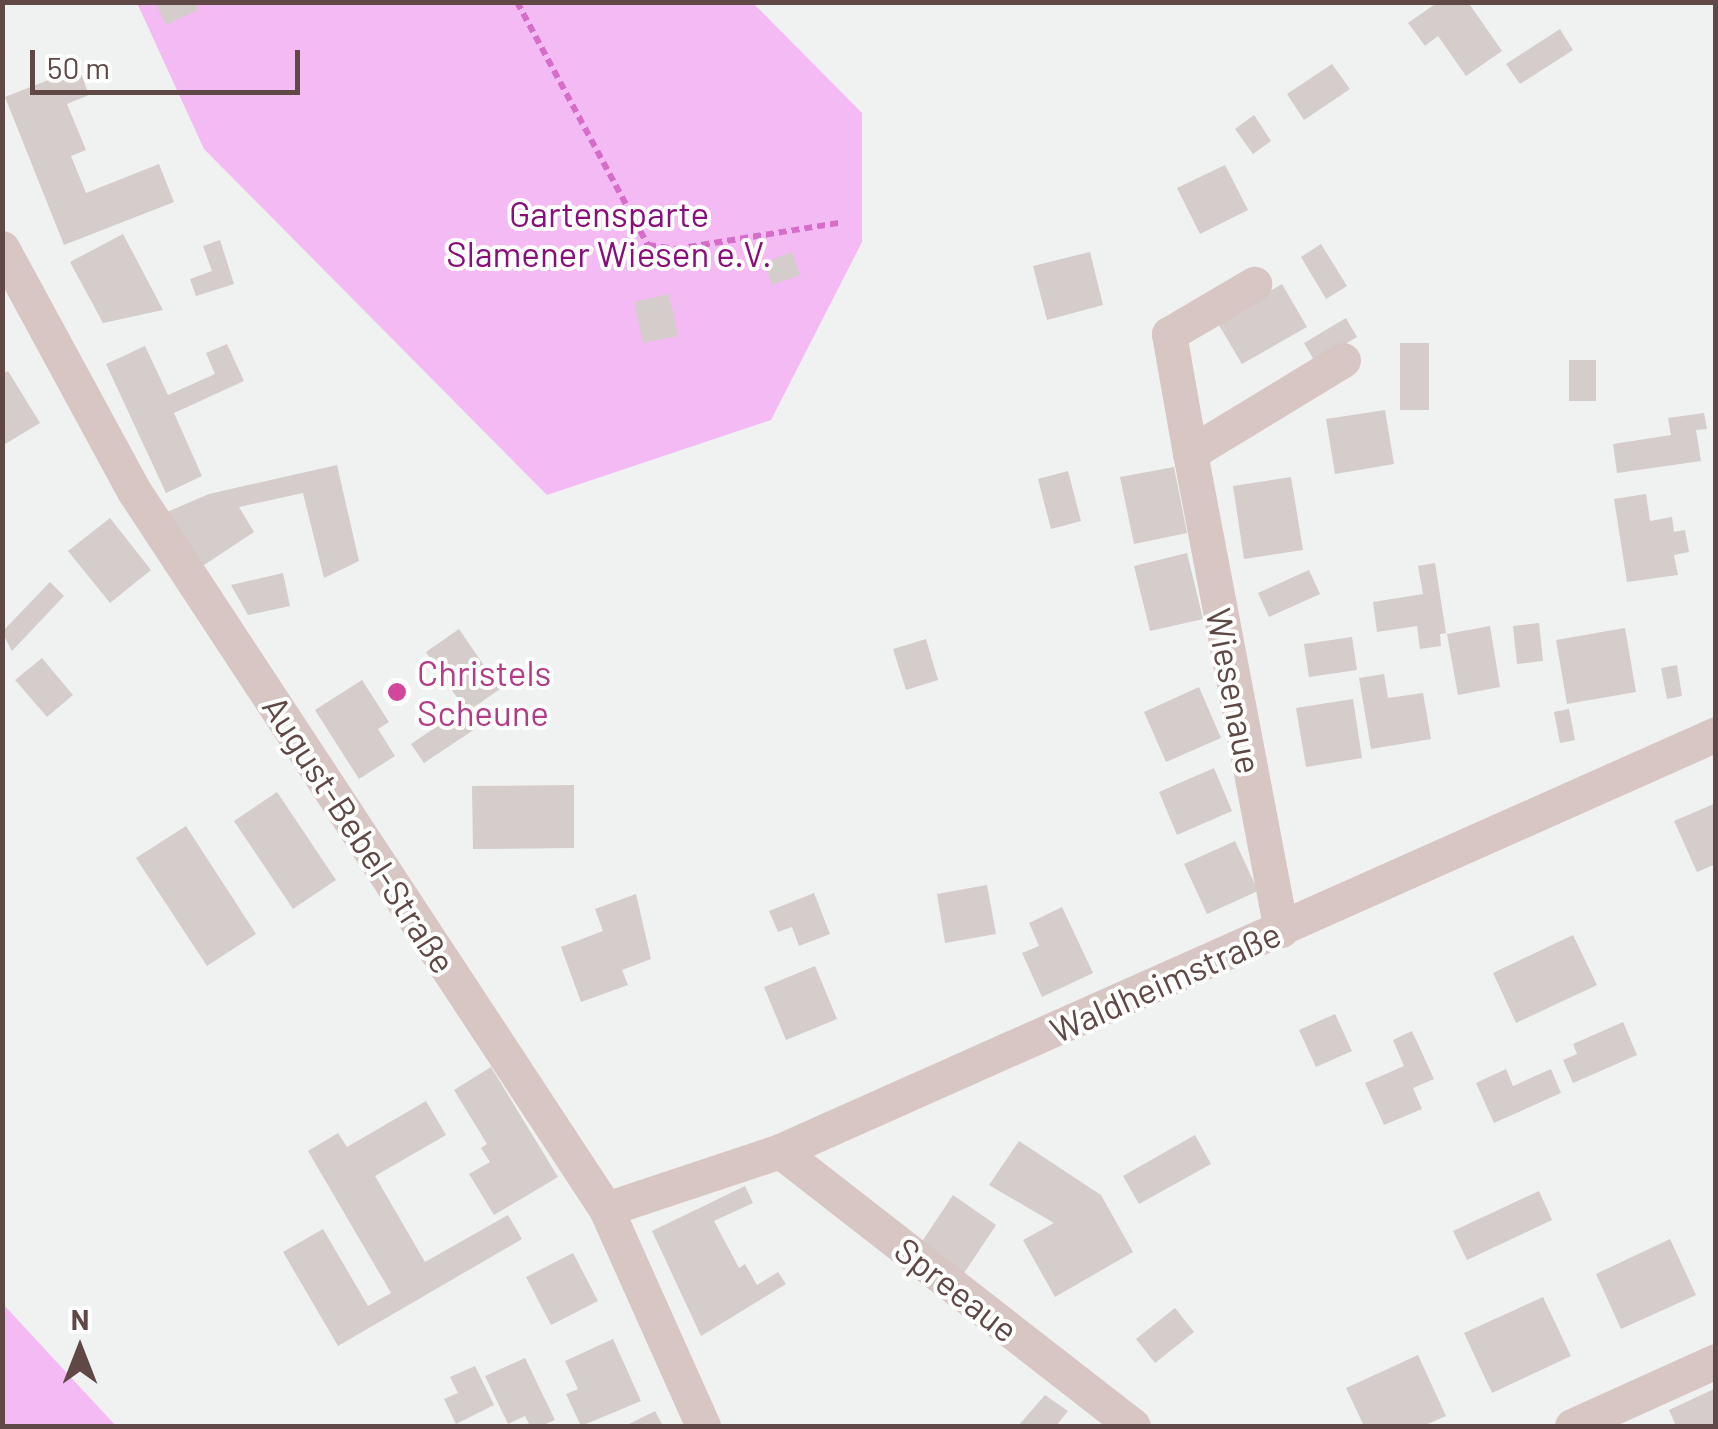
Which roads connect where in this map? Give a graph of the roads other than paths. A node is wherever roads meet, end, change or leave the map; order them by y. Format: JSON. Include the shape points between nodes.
{"nodes":[{"id":1,"x":2,"y":248,"type":"edge"},
{"id":2,"x":1254,"y":284,"type":"dead end"},
{"id":3,"x":1342,"y":360,"type":"dead end"},
{"id":4,"x":1190,"y":453,"type":"junction"},
{"id":5,"x":1716,"y":734,"type":"edge"},
{"id":6,"x":1281,"y":930,"type":"junction"},
{"id":7,"x":780,"y":1151,"type":"junction"},
{"id":8,"x":606,"y":1209,"type":"junction"},
{"id":9,"x":1716,"y":1361,"type":"edge"},
{"id":10,"x":703,"y":1426,"type":"edge"},
{"id":11,"x":1134,"y":1426,"type":"edge"},
{"id":12,"x":1572,"y":1426,"type":"edge"}],
"edges":[{"from":1,"to":8,"type":"street","name":"August-Bebel-Straße","via":[[134,491]]},
{"from":2,"to":4,"type":"street","name":"Wiesenaue","via":[[1169,334]]},
{"from":3,"to":4,"type":"street"},
{"from":4,"to":6,"type":"street","name":"Wiesenaue"},
{"from":5,"to":6,"type":"street","name":"Waldheimstraße"},
{"from":6,"to":7,"type":"street","name":"Waldheimstraße"},
{"from":7,"to":8,"type":"street","name":"Waldheimstraße"},
{"from":7,"to":11,"type":"street","name":"Spreeaue"},
{"from":8,"to":10,"type":"street","name":"August-Bebel-Straße"},
{"from":9,"to":12,"type":"street"}]}
